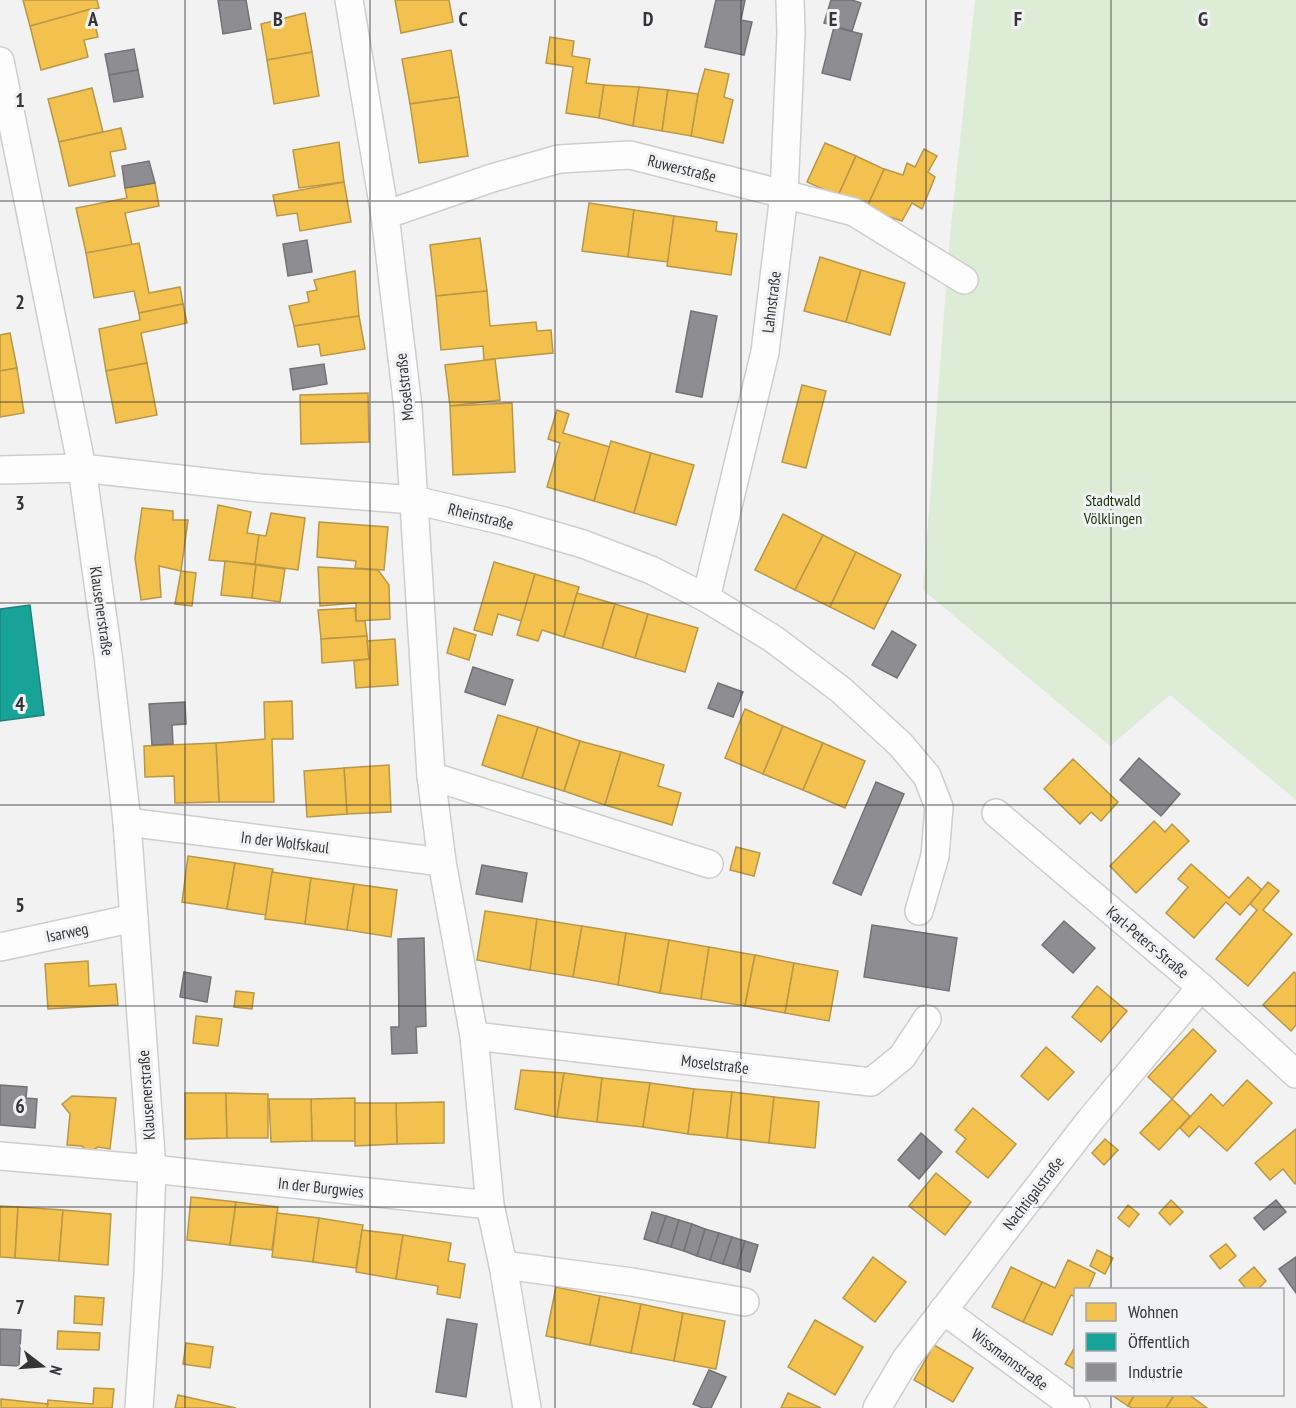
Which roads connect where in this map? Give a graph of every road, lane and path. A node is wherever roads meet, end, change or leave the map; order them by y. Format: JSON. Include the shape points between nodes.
{"nodes":[{"id":1,"x":349,"y":0,"type":"edge"},
{"id":2,"x":790,"y":0,"type":"edge"},
{"id":3,"x":0,"y":61,"type":"edge"},
{"id":4,"x":784,"y":194,"type":"junction"},
{"id":5,"x":385,"y":215,"type":"junction"},
{"id":6,"x":964,"y":280,"type":"dead end"},
{"id":7,"x":82,"y":468,"type":"junction"},
{"id":8,"x":0,"y":470,"type":"edge"},
{"id":9,"x":414,"y":500,"type":"junction"},
{"id":10,"x":706,"y":598,"type":"junction"},
{"id":11,"x":432,"y":777,"type":"junction"},
{"id":12,"x":996,"y":813,"type":"dead end"},
{"id":13,"x":127,"y":822,"type":"junction"},
{"id":14,"x":442,"y":862,"type":"junction"},
{"id":15,"x":709,"y":864,"type":"dead end"},
{"id":16,"x":919,"y":911,"type":"dead end"},
{"id":17,"x":134,"y":918,"type":"junction"},
{"id":18,"x":0,"y":947,"type":"edge"},
{"id":19,"x":1201,"y":987,"type":"junction"},
{"id":20,"x":927,"y":1019,"type":"dead end"},
{"id":21,"x":474,"y":1036,"type":"junction"},
{"id":22,"x":1296,"y":1074,"type":"edge"},
{"id":23,"x":0,"y":1156,"type":"edge"},
{"id":24,"x":152,"y":1169,"type":"junction"},
{"id":25,"x":490,"y":1205,"type":"junction"},
{"id":26,"x":503,"y":1265,"type":"junction"},
{"id":27,"x":745,"y":1302,"type":"dead end"},
{"id":28,"x":943,"y":1310,"type":"junction"},
{"id":29,"x":139,"y":1408,"type":"edge"},
{"id":30,"x":527,"y":1408,"type":"edge"},
{"id":31,"x":877,"y":1408,"type":"edge"},
{"id":32,"x":1076,"y":1408,"type":"edge"}],
"edges":[{"from":1,"to":5,"type":"street","name":"Moselstraße"},
{"from":2,"to":4,"type":"street","name":"Lahnstraße"},
{"from":3,"to":7,"type":"street","name":"Klausenerstraße"},
{"from":4,"to":5,"type":"street","name":"Ruwerstraße","via":[[630,155],[559,159]]},
{"from":4,"to":6,"type":"street","name":"Ruwerstraße","via":[[854,212]]},
{"from":4,"to":10,"type":"street","name":"Lahnstraße","via":[[765,352]]},
{"from":5,"to":9,"type":"street","name":"Moselstraße","via":[[408,408]]},
{"from":7,"to":8,"type":"street","name":"Rheinstraße"},
{"from":7,"to":9,"type":"street","name":"Rheinstraße"},
{"from":7,"to":13,"type":"street","name":"Klausenerstraße"},
{"from":9,"to":10,"type":"street","name":"Rheinstraße","via":[[583,544],[651,570]]},
{"from":9,"to":11,"type":"street","name":"Moselstraße"},
{"from":10,"to":16,"type":"street","name":"Rheinstraße","via":[[772,638],[841,690],[900,744],[927,776],[939,807],[935,856]]},
{"from":11,"to":14,"type":"street","name":"Moselstraße"},
{"from":11,"to":15,"type":"street"},
{"from":12,"to":19,"type":"street","name":"Karl-Peters-Straße"},
{"from":13,"to":14,"type":"street","name":"In der Wolfskaul"},
{"from":13,"to":17,"type":"street","name":"Klausenerstraße"},
{"from":14,"to":21,"type":"street","name":"Moselstraße"},
{"from":17,"to":18,"type":"street","name":"Isarweg"},
{"from":17,"to":24,"type":"street","name":"Klausenerstraße"},
{"from":19,"to":22,"type":"street","name":"Karl-Peters-Straße"},
{"from":19,"to":28,"type":"street","name":"Nachtigalstraße","via":[[1091,1119]]},
{"from":20,"to":21,"type":"street","name":"Moselstraße","via":[[902,1057],[871,1082]]},
{"from":21,"to":25,"type":"street","name":"Moselstraße"},
{"from":23,"to":24,"type":"street"},
{"from":24,"to":25,"type":"street","name":"In der Burgwies"},
{"from":24,"to":29,"type":"street","name":"Klausenerstraße"},
{"from":25,"to":26,"type":"street","name":"Moselstraße"},
{"from":26,"to":27,"type":"street"},
{"from":26,"to":30,"type":"street","name":"Moselstraße"},
{"from":28,"to":31,"type":"street","name":"Nachtigalstraße","via":[[906,1359]]},
{"from":28,"to":32,"type":"street","name":"Wissmannstraße"}]}
